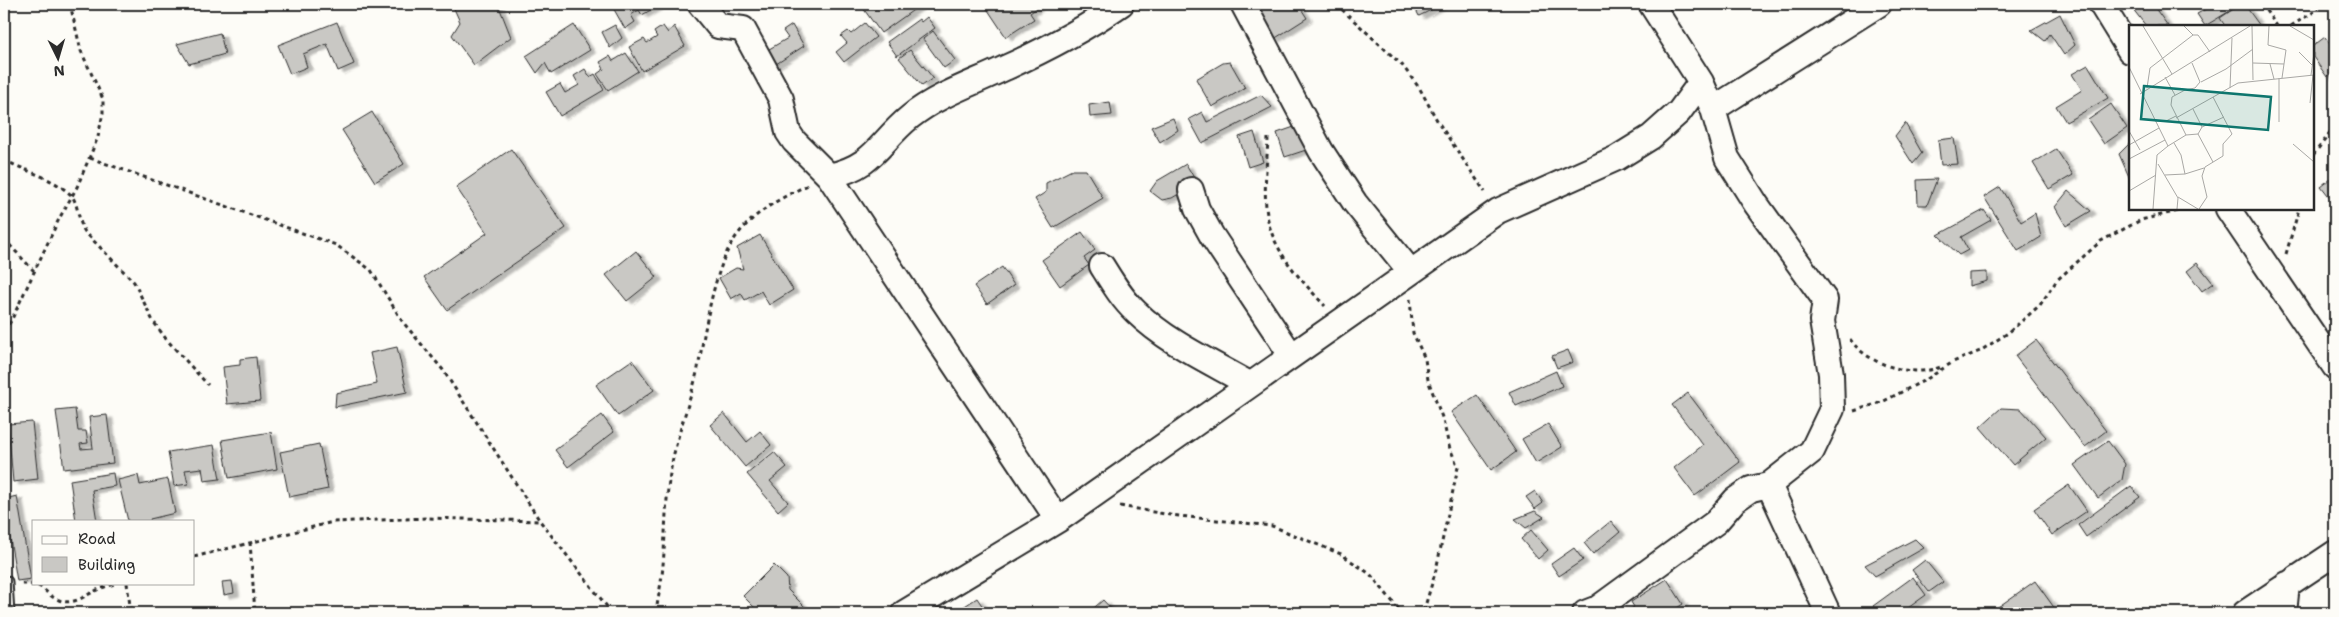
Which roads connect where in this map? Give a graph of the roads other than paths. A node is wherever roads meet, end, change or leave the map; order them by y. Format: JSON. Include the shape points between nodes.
{"nodes":[{"id":1,"x":700,"y":4,"type":"edge"},
{"id":2,"x":1121,"y":4,"type":"edge"},
{"id":3,"x":1243,"y":4,"type":"edge"},
{"id":4,"x":1651,"y":4,"type":"edge"},
{"id":5,"x":1878,"y":4,"type":"edge"},
{"id":6,"x":2101,"y":4,"type":"edge"},
{"id":7,"x":2129,"y":49,"type":"edge"},
{"id":8,"x":1701,"y":82,"type":"junction"},
{"id":9,"x":1713,"y":109,"type":"junction"},
{"id":10,"x":829,"y":176,"type":"junction"},
{"id":11,"x":1191,"y":190,"type":"dead end"},
{"id":12,"x":2229,"y":210,"type":"edge"},
{"id":13,"x":1102,"y":266,"type":"dead end"},
{"id":14,"x":1410,"y":271,"type":"junction"},
{"id":15,"x":1291,"y":355,"type":"junction"},
{"id":16,"x":2335,"y":367,"type":"edge"},
{"id":17,"x":1249,"y":384,"type":"junction"},
{"id":18,"x":1769,"y":485,"type":"junction"},
{"id":19,"x":1058,"y":520,"type":"junction"},
{"id":20,"x":2335,"y":553,"type":"edge"},
{"id":21,"x":12,"y":583,"type":"road end"},
{"id":22,"x":2287,"y":584,"type":"junction"},
{"id":23,"x":8,"y":613,"type":"edge"},
{"id":24,"x":904,"y":613,"type":"edge"},
{"id":25,"x":1585,"y":613,"type":"edge"},
{"id":26,"x":1828,"y":613,"type":"edge"},
{"id":27,"x":2244,"y":613,"type":"edge"},
{"id":28,"x":2284,"y":613,"type":"edge"}],
"edges":[{"from":1,"to":10,"type":"street","via":[[718,26],[743,29],[780,99],[788,132]]},
{"from":2,"to":10,"type":"street","via":[[1057,42],[945,96],[910,117],[867,161],[849,172]]},
{"from":3,"to":14,"type":"street","via":[[1321,151],[1355,203]]},
{"from":4,"to":8,"type":"street"},
{"from":5,"to":9,"type":"street"},
{"from":6,"to":7,"type":"street"},
{"from":8,"to":9,"type":"street"},
{"from":8,"to":14,"type":"street","via":[[1679,112],[1651,137],[1617,158],[1498,211]]},
{"from":9,"to":18,"type":"street","via":[[1727,158],[1825,300],[1822,321],[1831,374],[1832,409],[1812,451]]},
{"from":10,"to":19,"type":"street"},
{"from":11,"to":15,"type":"street","via":[[1212,236]]},
{"from":12,"to":16,"type":"street"},
{"from":13,"to":17,"type":"street","via":[[1115,288],[1136,312],[1187,349]]},
{"from":14,"to":15,"type":"street"},
{"from":15,"to":17,"type":"street"},
{"from":17,"to":19,"type":"street"},
{"from":18,"to":25,"type":"street","via":[[1735,500],[1716,522],[1598,608]]},
{"from":18,"to":26,"type":"street"},
{"from":19,"to":24,"type":"street"},
{"from":20,"to":22,"type":"street"},
{"from":21,"to":23,"type":"lane"},
{"from":22,"to":27,"type":"street"},
{"from":22,"to":28,"type":"street"}]}
